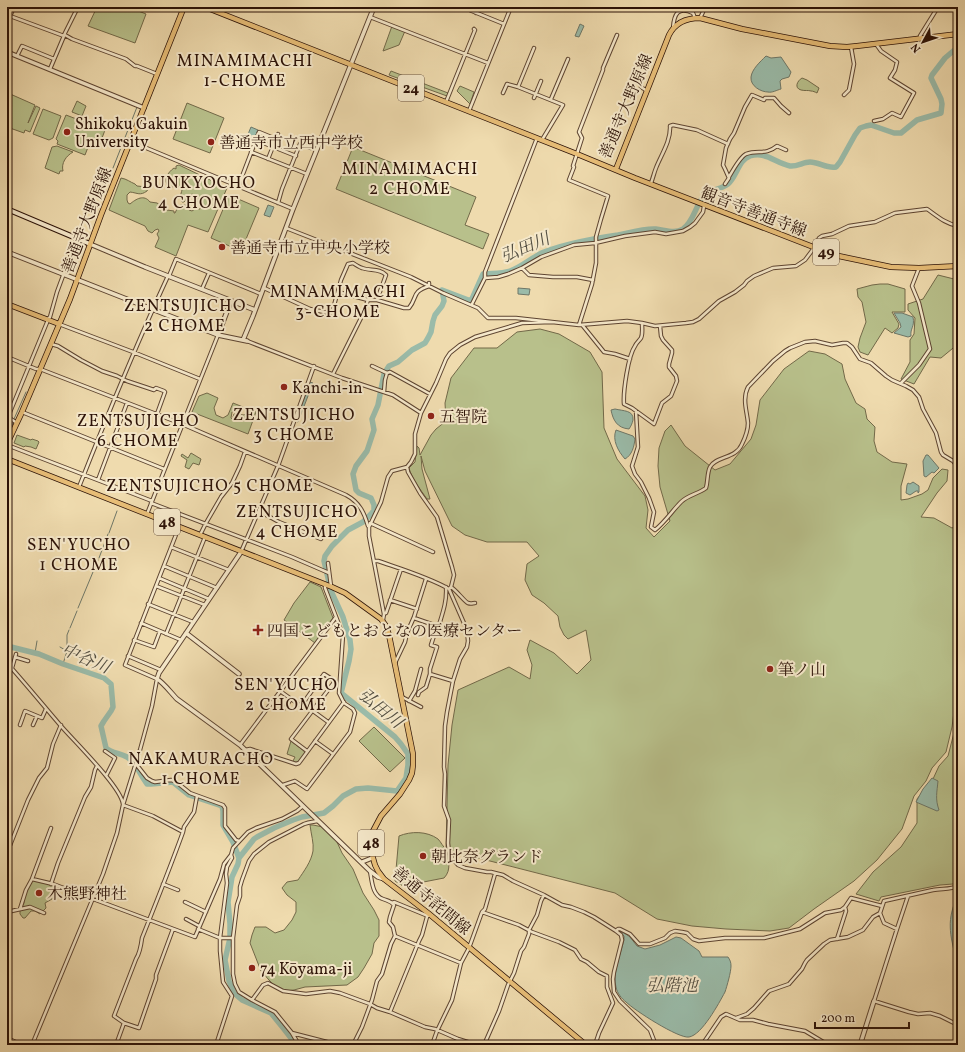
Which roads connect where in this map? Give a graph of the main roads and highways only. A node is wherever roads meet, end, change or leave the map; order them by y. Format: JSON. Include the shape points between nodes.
{"nodes":[{"id":1,"x":184,"y":7,"type":"edge"},
{"id":2,"x":205,"y":7,"type":"edge"},
{"id":3,"x":958,"y":34,"type":"edge"},
{"id":4,"x":616,"y":169,"type":"junction"},
{"id":5,"x":7,"y":209,"type":"edge"},
{"id":6,"x":90,"y":244,"type":"junction"},
{"id":7,"x":958,"y":266,"type":"edge"},
{"id":8,"x":7,"y":304,"type":"edge"},
{"id":9,"x":59,"y":324,"type":"junction"},
{"id":10,"x":7,"y":445,"type":"edge"},
{"id":11,"x":7,"y":459,"type":"edge"},
{"id":12,"x":586,"y":1045,"type":"edge"}],
"edges":[{"from":1,"to":6,"type":"main road","name":"善通寺大野原線"},
{"from":2,"to":4,"type":"main road","name":"善通寺大野原線","number":"24"},
{"from":3,"to":4,"type":"main road","name":"善通寺大野原線","via":[[851,47],[830,46],[697,18],[685,20],[673,28],[669,35]]},
{"from":4,"to":7,"type":"main road","name":"観音寺善通寺線","number":"49","via":[[834,255],[890,267]]},
{"from":5,"to":6,"type":"main road"},
{"from":6,"to":9,"type":"main road","name":"善通寺大野原線"},
{"from":8,"to":9,"type":"main road"},
{"from":9,"to":10,"type":"main road"},
{"from":11,"to":12,"type":"main road","name":"善通寺詫間線","number":"48","via":[[328,585],[345,593],[383,620],[389,635],[413,765],[405,787],[384,811],[372,833],[372,858],[378,871],[384,879]]}]}
